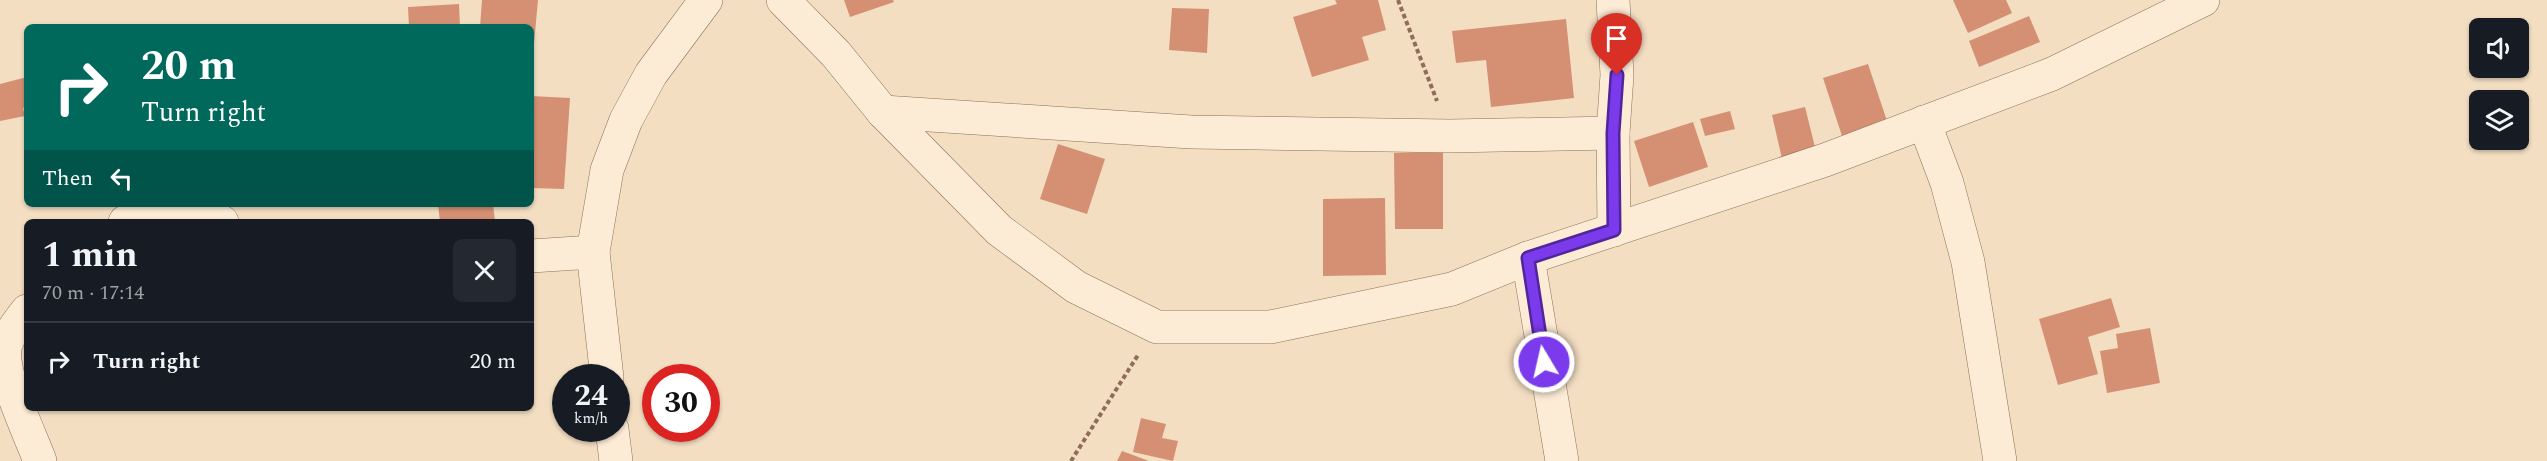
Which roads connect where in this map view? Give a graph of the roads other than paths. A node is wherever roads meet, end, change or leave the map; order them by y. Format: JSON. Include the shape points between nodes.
{"nodes":[{"id":1,"x":706,"y":0,"type":"edge"},
{"id":2,"x":783,"y":0,"type":"edge"},
{"id":3,"x":1613,"y":0,"type":"edge"},
{"id":4,"x":2203,"y":0,"type":"edge"},
{"id":5,"x":884,"y":112,"type":"junction"},
{"id":6,"x":1924,"y":122,"type":"junction"},
{"id":7,"x":1613,"y":133,"type":"junction"},
{"id":8,"x":130,"y":219,"type":"edge"},
{"id":9,"x":192,"y":219,"type":"edge"},
{"id":10,"x":1614,"y":230,"type":"junction"},
{"id":11,"x":593,"y":252,"type":"junction"},
{"id":12,"x":534,"y":256,"type":"edge"},
{"id":13,"x":1528,"y":258,"type":"junction"},
{"id":14,"x":24,"y":315,"type":"edge"},
{"id":15,"x":605,"y":364,"type":"edge"},
{"id":16,"x":614,"y":442,"type":"edge"},
{"id":17,"x":40,"y":461,"type":"edge"},
{"id":18,"x":616,"y":461,"type":"edge"},
{"id":19,"x":1562,"y":461,"type":"edge"},
{"id":20,"x":2000,"y":461,"type":"edge"}],
"edges":[{"from":1,"to":11,"type":"street","via":[[651,74],[626,120],[607,170]]},
{"from":2,"to":5,"type":"street","via":[[836,54]]},
{"from":3,"to":7,"type":"street","via":[[1617,75]]},
{"from":4,"to":6,"type":"street","via":[[2052,74]]},
{"from":5,"to":7,"type":"street","via":[[1191,132],[1450,136]]},
{"from":5,"to":13,"type":"street","via":[[999,230],[1076,287],[1157,327],[1270,327],[1452,289]]},
{"from":6,"to":10,"type":"street","via":[[1826,160]]},
{"from":6,"to":20,"type":"street","via":[[1947,183],[1968,262]]},
{"from":7,"to":10,"type":"street"},
{"from":8,"to":9,"type":"street"},
{"from":10,"to":13,"type":"street"},
{"from":11,"to":12,"type":"street"},
{"from":11,"to":15,"type":"street"},
{"from":13,"to":19,"type":"street"},
{"from":14,"to":17,"type":"street","via":[[5,348],[8,376]]},
{"from":16,"to":18,"type":"street"}]}
